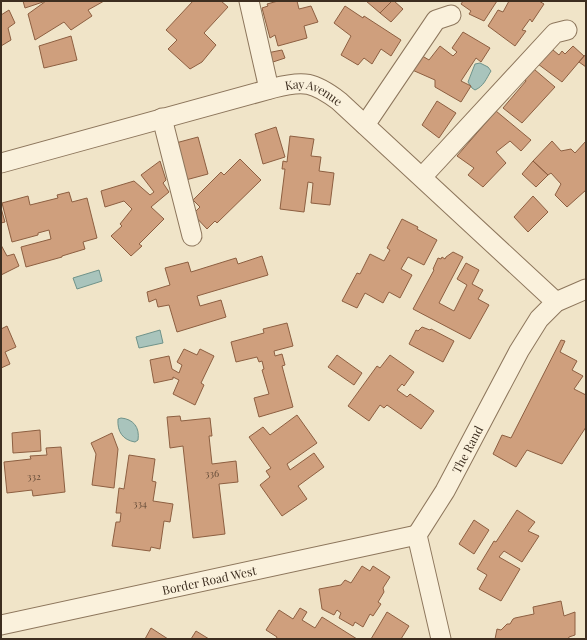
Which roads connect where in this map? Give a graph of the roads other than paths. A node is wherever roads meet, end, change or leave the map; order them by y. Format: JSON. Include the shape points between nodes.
{"nodes":[{"id":1,"x":249,"y":1,"type":"edge"},
{"id":2,"x":451,"y":15,"type":"dead end"},
{"id":3,"x":567,"y":30,"type":"dead end"},
{"id":4,"x":269,"y":89,"type":"junction"},
{"id":5,"x":162,"y":118,"type":"junction"},
{"id":6,"x":365,"y":125,"type":"junction"},
{"id":7,"x":1,"y":164,"type":"edge"},
{"id":8,"x":422,"y":178,"type":"junction"},
{"id":9,"x":192,"y":236,"type":"dead end"},
{"id":10,"x":586,"y":289,"type":"edge"},
{"id":11,"x":556,"y":302,"type":"junction"},
{"id":12,"x":417,"y":535,"type":"junction"},
{"id":13,"x":1,"y":625,"type":"edge"},
{"id":14,"x":441,"y":639,"type":"edge"}],
"edges":[{"from":1,"to":4,"type":"street"},
{"from":2,"to":6,"type":"street","via":[[436,20]]},
{"from":3,"to":8,"type":"street","via":[[555,33]]},
{"from":4,"to":5,"type":"street","name":"Kay Avenue"},
{"from":4,"to":6,"type":"street","name":"Kay Avenue","via":[[296,83],[313,85],[339,100]]},
{"from":5,"to":7,"type":"street","name":"Kay Avenue"},
{"from":5,"to":9,"type":"street"},
{"from":6,"to":8,"type":"street","name":"Kay Avenue"},
{"from":8,"to":11,"type":"street","name":"Kay Avenue"},
{"from":10,"to":11,"type":"street","name":"The Rand"},
{"from":11,"to":12,"type":"street","name":"The Rand","via":[[539,319],[519,350],[445,491]]},
{"from":12,"to":13,"type":"street","name":"Border Road West"},
{"from":12,"to":14,"type":"street"}]}
